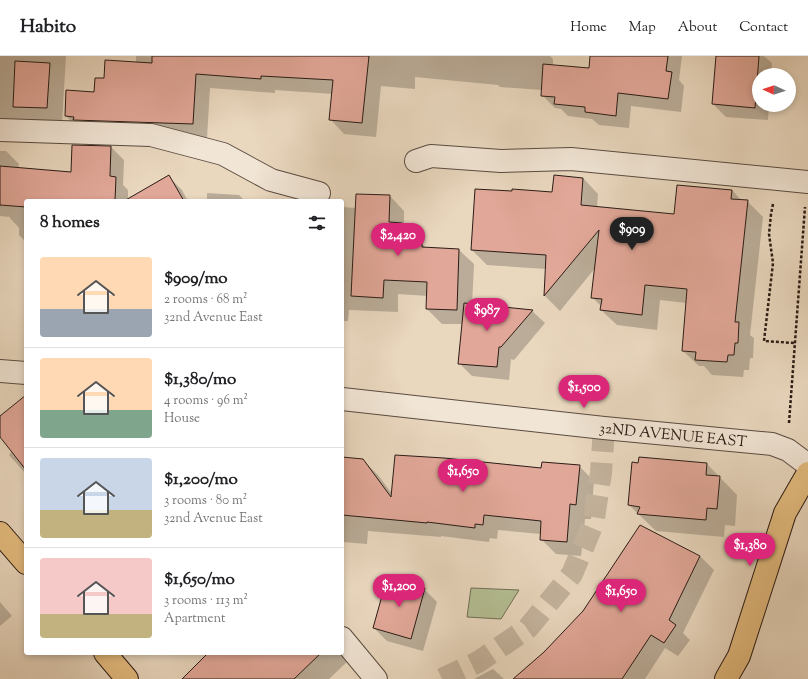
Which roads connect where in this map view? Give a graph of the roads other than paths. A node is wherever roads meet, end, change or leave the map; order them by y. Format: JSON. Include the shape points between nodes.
{"nodes":[{"id":1,"x":0,"y":130,"type":"edge"},
{"id":2,"x":416,"y":161,"type":"dead end"},
{"id":3,"x":807,"y":192,"type":"edge"},
{"id":4,"x":319,"y":193,"type":"dead end"},
{"id":5,"x":0,"y":371,"type":"edge"},
{"id":6,"x":24,"y":373,"type":"edge"},
{"id":7,"x":344,"y":399,"type":"edge"},
{"id":8,"x":808,"y":465,"type":"edge"},
{"id":9,"x":808,"y":472,"type":"edge"},
{"id":10,"x":0,"y":533,"type":"edge"},
{"id":11,"x":24,"y":561,"type":"edge"},
{"id":12,"x":344,"y":640,"type":"edge"},
{"id":13,"x":106,"y":655,"type":"edge"},
{"id":14,"x":127,"y":679,"type":"edge"},
{"id":15,"x":376,"y":679,"type":"edge"},
{"id":16,"x":726,"y":679,"type":"edge"}],
"edges":[{"from":1,"to":4,"type":"street","via":[[151,135],[223,154],[271,180]]},
{"from":2,"to":3,"type":"street","via":[[431,156],[501,161],[571,159]]},
{"from":5,"to":6,"type":"street"},
{"from":7,"to":8,"type":"street","name":"32ND AVENUE EAST","via":[[772,444],[788,450]]},
{"from":9,"to":16,"type":"main road","via":[[785,513],[739,656]]},
{"from":10,"to":11,"type":"main road"},
{"from":12,"to":15,"type":"street"},
{"from":13,"to":14,"type":"main road"}]}
